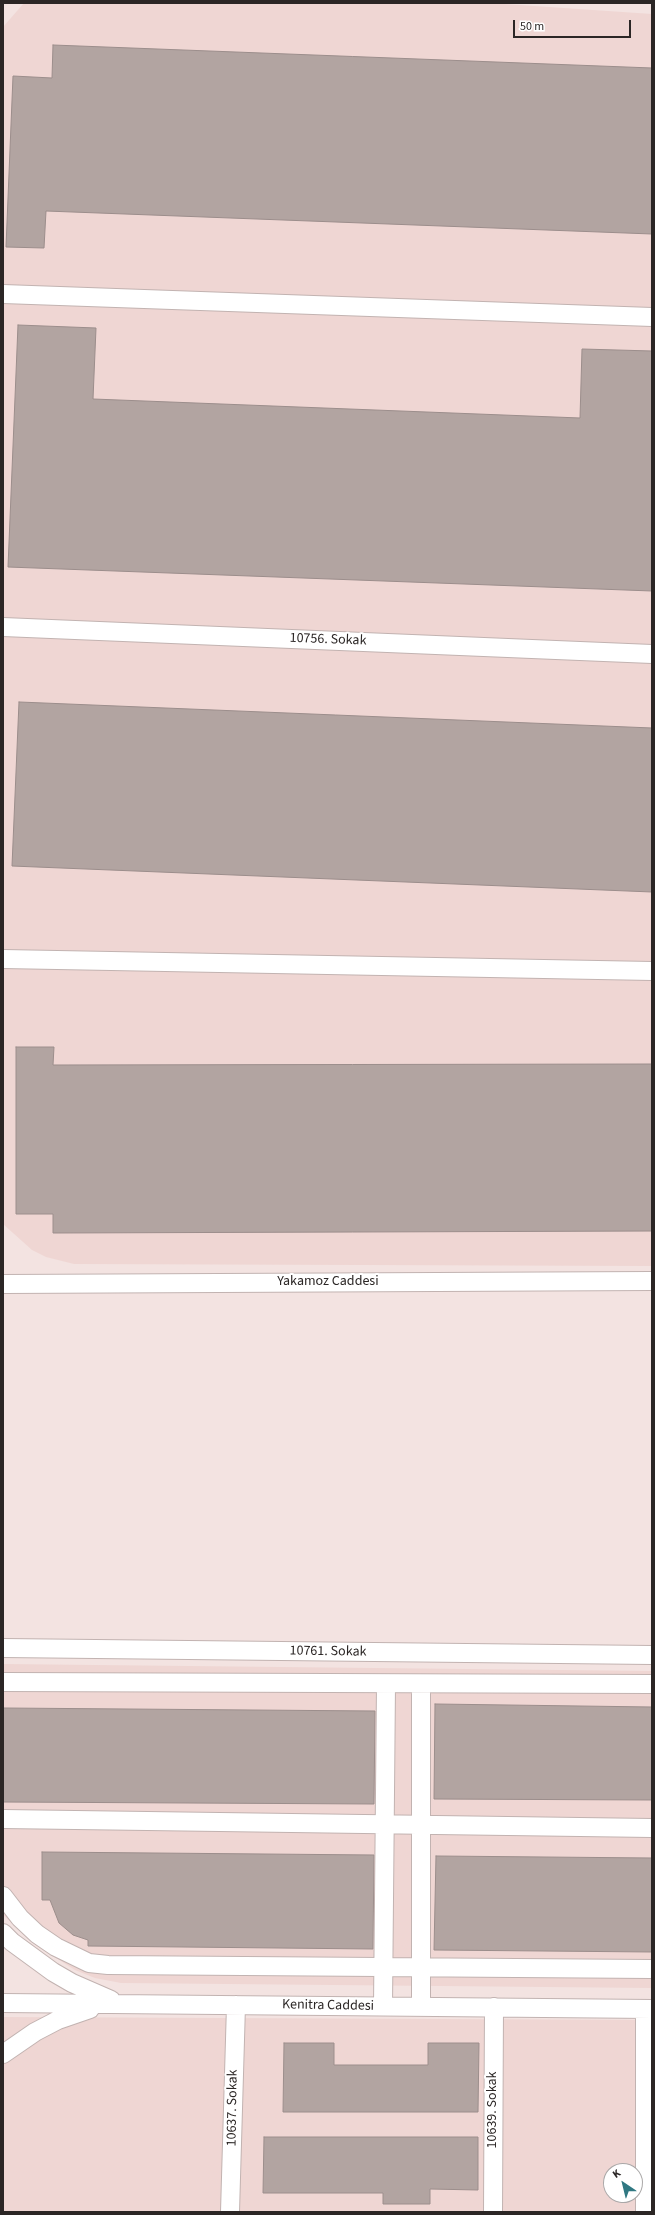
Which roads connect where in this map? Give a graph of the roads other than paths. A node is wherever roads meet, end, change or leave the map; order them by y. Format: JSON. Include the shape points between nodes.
{"nodes":[{"id":1,"x":3,"y":294,"type":"edge"},
{"id":2,"x":652,"y":317,"type":"edge"},
{"id":3,"x":3,"y":627,"type":"edge"},
{"id":4,"x":652,"y":654,"type":"edge"},
{"id":5,"x":3,"y":960,"type":"edge"},
{"id":6,"x":652,"y":972,"type":"edge"},
{"id":7,"x":652,"y":1281,"type":"edge"},
{"id":8,"x":3,"y":1284,"type":"edge"},
{"id":9,"x":3,"y":1648,"type":"edge"},
{"id":10,"x":652,"y":1655,"type":"edge"},
{"id":11,"x":3,"y":1682,"type":"edge"},
{"id":12,"x":386,"y":1684,"type":"junction"},
{"id":13,"x":652,"y":1684,"type":"edge"},
{"id":14,"x":422,"y":1685,"type":"junction"},
{"id":15,"x":3,"y":1819,"type":"edge"},
{"id":16,"x":384,"y":1825,"type":"junction"},
{"id":17,"x":421,"y":1825,"type":"junction"},
{"id":18,"x":652,"y":1828,"type":"edge"},
{"id":19,"x":3,"y":1896,"type":"edge"},
{"id":20,"x":3,"y":1933,"type":"edge"},
{"id":21,"x":383,"y":1967,"type":"junction"},
{"id":22,"x":421,"y":1967,"type":"junction"},
{"id":23,"x":652,"y":1969,"type":"edge"},
{"id":24,"x":3,"y":2003,"type":"edge"},
{"id":25,"x":121,"y":2004,"type":"junction"},
{"id":26,"x":236,"y":2005,"type":"junction"},
{"id":27,"x":383,"y":2006,"type":"junction"},
{"id":28,"x":421,"y":2006,"type":"junction"},
{"id":29,"x":494,"y":2007,"type":"junction"},
{"id":30,"x":648,"y":2009,"type":"edge"},
{"id":31,"x":3,"y":2054,"type":"edge"},
{"id":32,"x":230,"y":2212,"type":"edge"},
{"id":33,"x":493,"y":2212,"type":"edge"},
{"id":34,"x":645,"y":2212,"type":"edge"}],
"edges":[{"from":1,"to":2,"type":"street"},
{"from":3,"to":4,"type":"street","name":"10756. Sokak"},
{"from":5,"to":6,"type":"street"},
{"from":7,"to":8,"type":"street","name":"Yakamoz Caddesi"},
{"from":9,"to":10,"type":"street","name":"10761. Sokak"},
{"from":11,"to":12,"type":"street"},
{"from":12,"to":14,"type":"street"},
{"from":12,"to":16,"type":"street"},
{"from":13,"to":14,"type":"street"},
{"from":14,"to":17,"type":"street"},
{"from":15,"to":16,"type":"street"},
{"from":16,"to":17,"type":"street"},
{"from":16,"to":21,"type":"street"},
{"from":17,"to":18,"type":"street"},
{"from":17,"to":22,"type":"street"},
{"from":19,"to":21,"type":"street","via":[[37,1934],[56,1947],[89,1963]]},
{"from":20,"to":25,"type":"street","via":[[31,1957],[72,1983]]},
{"from":21,"to":22,"type":"street"},
{"from":21,"to":27,"type":"street"},
{"from":22,"to":23,"type":"street"},
{"from":22,"to":28,"type":"street"},
{"from":24,"to":25,"type":"street","name":"Kenitra Caddesi"},
{"from":25,"to":26,"type":"street","name":"Kenitra Caddesi"},
{"from":25,"to":31,"type":"street","via":[[84,2010],[58,2020],[34,2032]]},
{"from":26,"to":27,"type":"street","name":"Kenitra Caddesi"},
{"from":26,"to":32,"type":"street","name":"10637. Sokak"},
{"from":27,"to":28,"type":"street","name":"Kenitra Caddesi"},
{"from":28,"to":29,"type":"street","name":"Kenitra Caddesi"},
{"from":29,"to":30,"type":"street","name":"Kenitra Caddesi"},
{"from":29,"to":33,"type":"street","name":"10639. Sokak"},
{"from":30,"to":34,"type":"street"}]}
